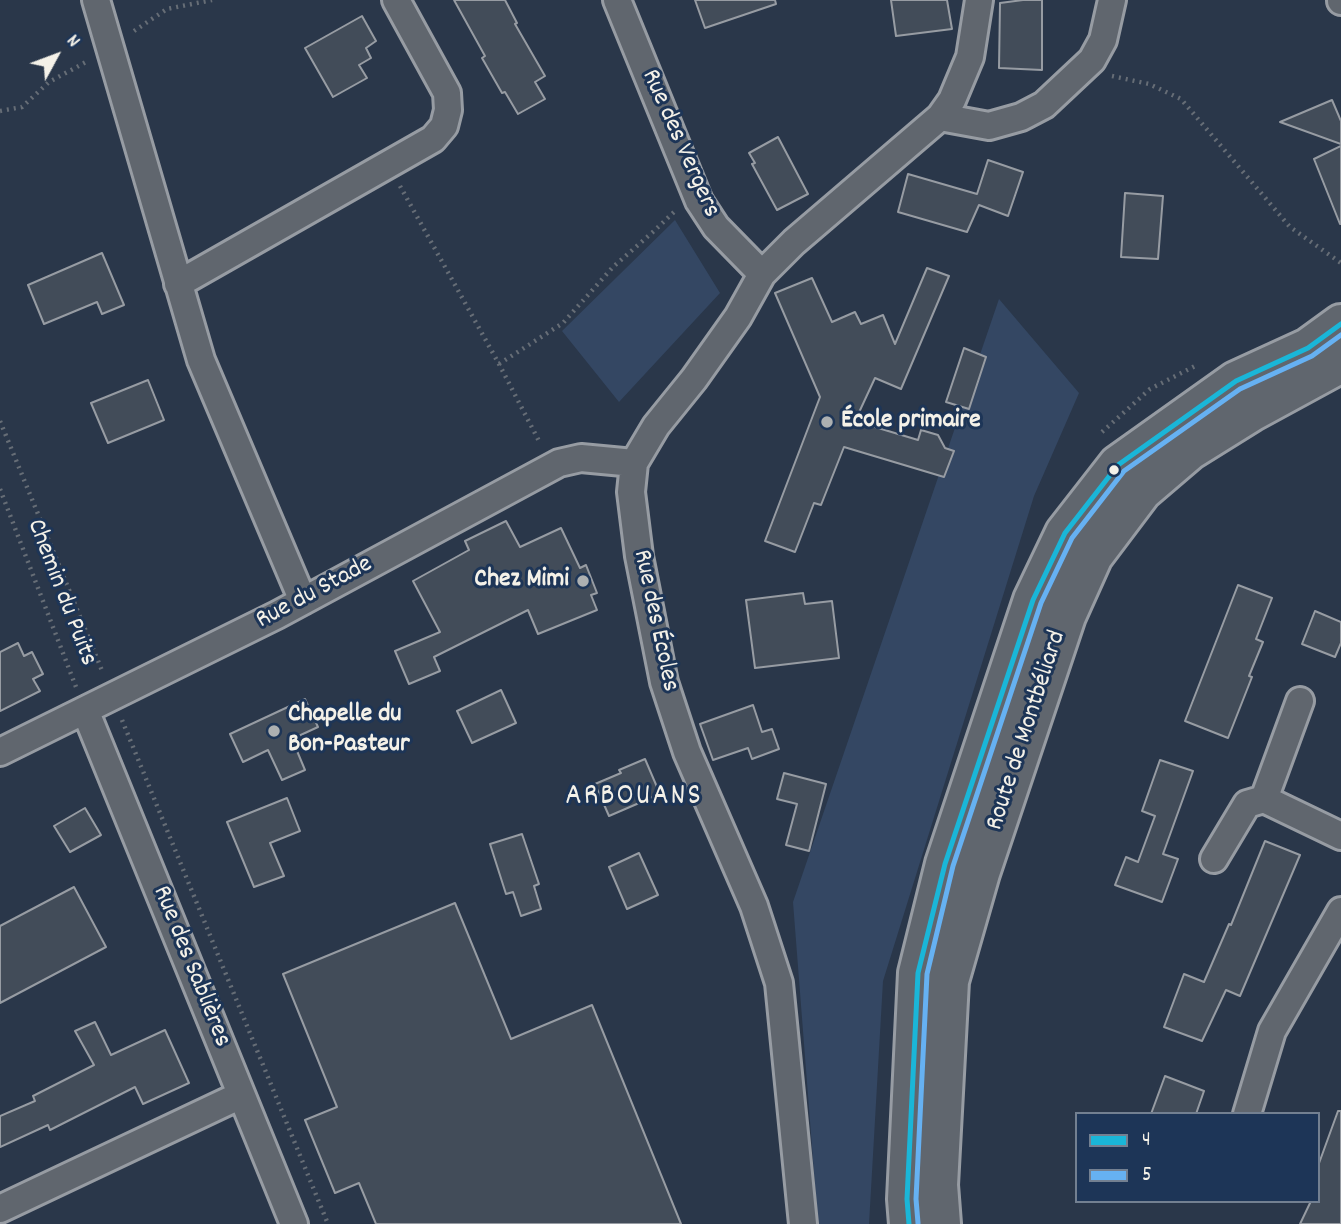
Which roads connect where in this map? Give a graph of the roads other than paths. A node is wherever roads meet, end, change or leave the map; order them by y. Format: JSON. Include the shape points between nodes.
{"nodes":[{"id":1,"x":96,"y":0,"type":"edge"},
{"id":2,"x":396,"y":0,"type":"edge"},
{"id":3,"x":617,"y":0,"type":"edge"},
{"id":4,"x":979,"y":0,"type":"edge"},
{"id":5,"x":1112,"y":0,"type":"edge"},
{"id":6,"x":940,"y":117,"type":"junction"},
{"id":7,"x":762,"y":274,"type":"junction"},
{"id":8,"x":178,"y":284,"type":"junction"},
{"id":9,"x":1341,"y":324,"type":"edge"},
{"id":10,"x":1341,"y":363,"type":"edge"},
{"id":11,"x":634,"y":463,"type":"junction"},
{"id":12,"x":303,"y":601,"type":"junction"},
{"id":13,"x":1300,"y":701,"type":"dead end"},
{"id":14,"x":85,"y":710,"type":"junction"},
{"id":15,"x":0,"y":752,"type":"edge"},
{"id":16,"x":1264,"y":799,"type":"junction"},
{"id":17,"x":1341,"y":836,"type":"edge"},
{"id":18,"x":1214,"y":859,"type":"dead end"},
{"id":19,"x":1341,"y":911,"type":"edge"},
{"id":20,"x":1331,"y":946,"type":"edge"},
{"id":21,"x":241,"y":1094,"type":"junction"},
{"id":22,"x":1248,"y":1112,"type":"edge"},
{"id":23,"x":0,"y":1209,"type":"edge"},
{"id":24,"x":293,"y":1224,"type":"edge"},
{"id":25,"x":803,"y":1224,"type":"edge"},
{"id":26,"x":909,"y":1224,"type":"edge"},
{"id":27,"x":942,"y":1224,"type":"edge"}],
"edges":[{"from":1,"to":8,"type":"street"},
{"from":2,"to":8,"type":"street","via":[[447,93],[449,110],[444,126],[433,139]]},
{"from":3,"to":7,"type":"street","name":"Rue des Vergers","via":[[695,190],[716,227]]},
{"from":4,"to":6,"type":"street","name":"Rue des Écoles","via":[[970,57],[953,100]]},
{"from":5,"to":6,"type":"street","via":[[1103,40],[1083,71],[1044,106],[989,126]]},
{"from":6,"to":7,"type":"street","name":"Rue des Écoles"},
{"from":7,"to":11,"type":"street","name":"Rue des Écoles","via":[[738,317],[656,426]]},
{"from":8,"to":12,"type":"street","via":[[201,360]]},
{"from":9,"to":26,"type":"main road","name":"Route de Montbéliard","via":[[1308,348],[1236,381],[1118,465],[1065,533],[1032,600],[945,864],[918,973]]},
{"from":10,"to":27,"type":"main road","name":"Route de Montbéliard","via":[[1190,450],[1142,491],[1093,556],[1062,629],[949,981],[938,1185]]},
{"from":11,"to":12,"type":"street","name":"Rue du Stade","via":[[581,458],[552,467]]},
{"from":11,"to":25,"type":"street","name":"Rue des Écoles","via":[[631,492],[639,556],[664,682],[687,752],[754,906],[779,983]]},
{"from":12,"to":14,"type":"street","name":"Rue du Stade"},
{"from":13,"to":16,"type":"street"},
{"from":14,"to":15,"type":"street","name":"Rue du Stade"},
{"from":14,"to":21,"type":"street","name":"Rue des Sablières"},
{"from":16,"to":17,"type":"street"},
{"from":16,"to":18,"type":"street","via":[[1247,804]]},
{"from":19,"to":20,"type":"street"},
{"from":20,"to":22,"type":"street","via":[[1272,1031]]},
{"from":21,"to":23,"type":"street"},
{"from":21,"to":24,"type":"street","name":"Rue des Sablières"}]}
